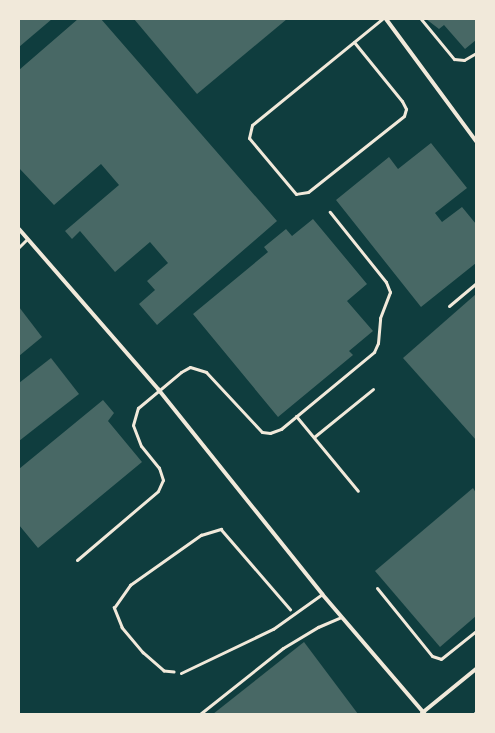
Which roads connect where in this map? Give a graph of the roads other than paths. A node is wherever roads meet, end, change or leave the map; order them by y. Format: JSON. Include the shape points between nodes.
{"nodes":[{"id":1,"x":382,"y":19,"type":"edge"},
{"id":2,"x":386,"y":19,"type":"edge"},
{"id":3,"x":420,"y":19,"type":"edge"},
{"id":4,"x":354,"y":42,"type":"junction"},
{"id":5,"x":476,"y":54,"type":"edge"},
{"id":6,"x":476,"y":141,"type":"edge"},
{"id":7,"x":330,"y":212,"type":"dead end"},
{"id":8,"x":19,"y":229,"type":"edge"},
{"id":9,"x":28,"y":239,"type":"junction"},
{"id":10,"x":19,"y":246,"type":"edge"},
{"id":11,"x":476,"y":283,"type":"edge"},
{"id":12,"x":449,"y":306,"type":"dead end"},
{"id":13,"x":158,"y":389,"type":"junction"},
{"id":14,"x":373,"y":389,"type":"dead end"},
{"id":15,"x":296,"y":416,"type":"junction"},
{"id":16,"x":314,"y":437,"type":"junction"},
{"id":17,"x":358,"y":491,"type":"dead end"},
{"id":18,"x":77,"y":560,"type":"dead end"},
{"id":19,"x":377,"y":588,"type":"dead end"},
{"id":20,"x":322,"y":594,"type":"junction"},
{"id":21,"x":341,"y":617,"type":"junction"},
{"id":22,"x":476,"y":631,"type":"edge"},
{"id":23,"x":476,"y":669,"type":"edge"},
{"id":24,"x":181,"y":672,"type":"road end"},
{"id":25,"x":423,"y":713,"type":"edge"},
{"id":26,"x":200,"y":714,"type":"edge"}],
"edges":[{"from":1,"to":4,"type":"lane"},
{"from":2,"to":6,"type":"street"},
{"from":3,"to":5,"type":"lane","via":[[454,59],[464,60]]},
{"from":4,"to":4,"type":"lane","via":[[252,125],[249,131],[249,138],[296,194],[308,192],[404,116],[406,109],[402,101]]},
{"from":7,"to":15,"type":"lane","via":[[386,282],[390,292],[380,318],[378,343],[374,352]]},
{"from":8,"to":9,"type":"street"},
{"from":9,"to":10,"type":"lane"},
{"from":9,"to":13,"type":"street"},
{"from":11,"to":12,"type":"lane"},
{"from":13,"to":15,"type":"lane","via":[[190,367],[198,368],[206,372],[262,432],[270,433],[280,429]]},
{"from":13,"to":18,"type":"lane","via":[[138,408],[133,425],[141,446],[159,468],[163,480],[158,491]]},
{"from":13,"to":20,"type":"street"},
{"from":14,"to":16,"type":"lane"},
{"from":15,"to":16,"type":"lane"},
{"from":16,"to":17,"type":"lane"},
{"from":19,"to":22,"type":"lane","via":[[432,656],[441,659]]},
{"from":20,"to":21,"type":"street"},
{"from":20,"to":24,"type":"lane","via":[[273,629]]},
{"from":21,"to":25,"type":"street"},
{"from":21,"to":26,"type":"lane","via":[[318,627],[283,648]]},
{"from":23,"to":25,"type":"street"}]}
